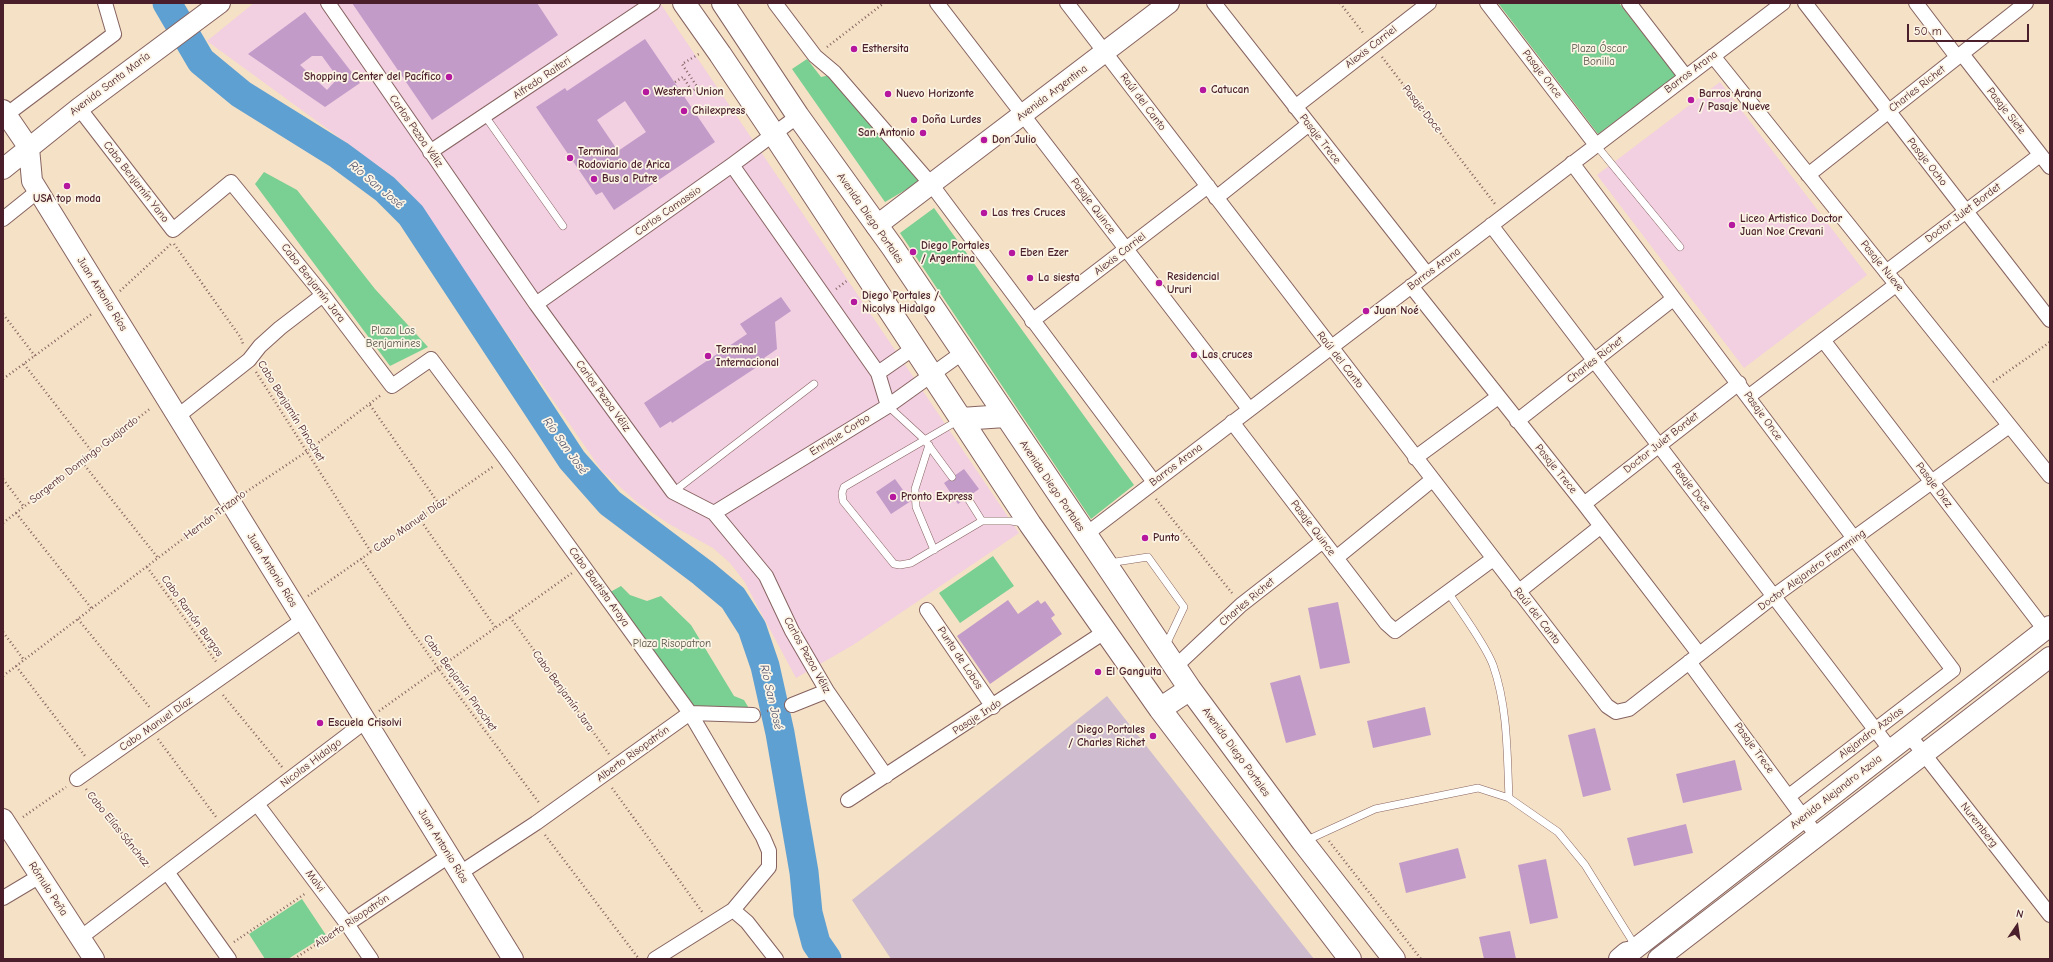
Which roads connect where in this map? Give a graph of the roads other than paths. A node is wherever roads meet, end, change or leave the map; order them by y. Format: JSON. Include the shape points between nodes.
{"nodes":[{"id":1,"x":105,"y":3,"type":"edge"},
{"id":2,"x":328,"y":3,"type":"edge"},
{"id":3,"x":653,"y":3,"type":"edge"},
{"id":4,"x":684,"y":3,"type":"edge"},
{"id":5,"x":723,"y":3,"type":"edge"},
{"id":6,"x":775,"y":3,"type":"edge"},
{"id":7,"x":936,"y":3,"type":"edge"},
{"id":8,"x":1067,"y":3,"type":"edge"},
{"id":9,"x":1170,"y":3,"type":"edge"},
{"id":10,"x":1214,"y":3,"type":"edge"},
{"id":11,"x":1429,"y":3,"type":"edge"},
{"id":12,"x":1487,"y":3,"type":"edge"},
{"id":13,"x":1629,"y":3,"type":"edge"},
{"id":14,"x":1783,"y":3,"type":"edge"},
{"id":15,"x":1805,"y":3,"type":"edge"},
{"id":16,"x":1916,"y":3,"type":"edge"},
{"id":17,"x":2026,"y":3,"type":"edge"},
{"id":18,"x":210,"y":8,"type":"edge"},
{"id":19,"x":1105,"y":52,"type":"junction"},
{"id":20,"x":1959,"y":55,"type":"junction"},
{"id":21,"x":1713,"y":56,"type":"junction"},
{"id":22,"x":1686,"y":76,"type":"junction"},
{"id":23,"x":1295,"y":107,"type":"junction"},
{"id":24,"x":79,"y":108,"type":"junction"},
{"id":25,"x":1888,"y":112,"type":"junction"},
{"id":26,"x":4,"y":113,"type":"edge"},
{"id":27,"x":1023,"y":114,"type":"junction"},
{"id":28,"x":486,"y":116,"type":"junction"},
{"id":29,"x":798,"y":116,"type":"junction"},
{"id":30,"x":1309,"y":124,"type":"junction"},
{"id":31,"x":773,"y":133,"type":"junction"},
{"id":32,"x":1596,"y":145,"type":"junction"},
{"id":33,"x":29,"y":148,"type":"junction"},
{"id":34,"x":430,"y":152,"type":"junction"},
{"id":35,"x":2040,"y":155,"type":"junction"},
{"id":36,"x":1572,"y":163,"type":"junction"},
{"id":37,"x":732,"y":165,"type":"junction"},
{"id":38,"x":2050,"y":168,"type":"edge"},
{"id":39,"x":3,"y":169,"type":"edge"},
{"id":40,"x":1808,"y":175,"type":"junction"},
{"id":41,"x":231,"y":182,"type":"joint"},
{"id":42,"x":931,"y":184,"type":"junction"},
{"id":43,"x":35,"y":186,"type":"junction"},
{"id":44,"x":1208,"y":186,"type":"junction"},
{"id":45,"x":1216,"y":198,"type":"junction"},
{"id":46,"x":1965,"y":211,"type":"junction"},
{"id":47,"x":3,"y":219,"type":"edge"},
{"id":48,"x":1491,"y":225,"type":"junction"},
{"id":49,"x":563,"y":226,"type":"dead end"},
{"id":50,"x":876,"y":226,"type":"junction"},
{"id":51,"x":1680,"y":247,"type":"dead end"},
{"id":52,"x":1126,"y":249,"type":"junction"},
{"id":53,"x":1886,"y":272,"type":"junction"},
{"id":54,"x":1426,"y":274,"type":"junction"},
{"id":55,"x":1897,"y":284,"type":"junction"},
{"id":56,"x":1411,"y":286,"type":"junction"},
{"id":57,"x":323,"y":294,"type":"junction"},
{"id":58,"x":1673,"y":299,"type":"junction"},
{"id":59,"x":536,"y":304,"type":"junction"},
{"id":60,"x":2050,"y":320,"type":"edge"},
{"id":61,"x":1032,"y":321,"type":"junction"},
{"id":62,"x":1823,"y":340,"type":"junction"},
{"id":63,"x":1331,"y":347,"type":"junction"},
{"id":64,"x":914,"y":348,"type":"junction"},
{"id":65,"x":962,"y":354,"type":"junction"},
{"id":66,"x":431,"y":359,"type":"joint"},
{"id":67,"x":1594,"y":361,"type":"junction"},
{"id":68,"x":878,"y":373,"type":"junction"},
{"id":69,"x":932,"y":375,"type":"junction"},
{"id":70,"x":1739,"y":383,"type":"junction"},
{"id":71,"x":814,"y":384,"type":"dead end"},
{"id":72,"x":1748,"y":396,"type":"junction"},
{"id":73,"x":1498,"y":397,"type":"junction"},
{"id":74,"x":888,"y":406,"type":"junction"},
{"id":75,"x":1249,"y":409,"type":"junction"},
{"id":76,"x":178,"y":416,"type":"junction"},
{"id":77,"x":1005,"y":416,"type":"junction"},
{"id":78,"x":961,"y":419,"type":"junction"},
{"id":79,"x":1517,"y":421,"type":"junction"},
{"id":80,"x":1232,"y":422,"type":"junction"},
{"id":81,"x":2009,"y":426,"type":"junction"},
{"id":82,"x":924,"y":439,"type":"junction"},
{"id":83,"x":929,"y":445,"type":"junction"},
{"id":84,"x":1659,"y":445,"type":"junction"},
{"id":85,"x":1415,"y":458,"type":"junction"},
{"id":86,"x":2050,"y":476,"type":"edge"},
{"id":87,"x":952,"y":477,"type":"dead end"},
{"id":88,"x":1432,"y":480,"type":"junction"},
{"id":89,"x":1931,"y":482,"type":"junction"},
{"id":90,"x":1150,"y":484,"type":"junction"},
{"id":91,"x":673,"y":492,"type":"junction"},
{"id":92,"x":967,"y":497,"type":"dead end"},
{"id":93,"x":1584,"y":504,"type":"junction"},
{"id":94,"x":714,"y":513,"type":"junction"},
{"id":95,"x":982,"y":521,"type":"junction"},
{"id":96,"x":1030,"y":524,"type":"junction"},
{"id":97,"x":1600,"y":527,"type":"junction"},
{"id":98,"x":1084,"y":535,"type":"junction"},
{"id":99,"x":1854,"y":539,"type":"junction"},
{"id":100,"x":1323,"y":541,"type":"junction"},
{"id":101,"x":934,"y":550,"type":"junction"},
{"id":102,"x":1336,"y":558,"type":"junction"},
{"id":103,"x":1493,"y":559,"type":"junction"},
{"id":104,"x":1104,"y":564,"type":"junction"},
{"id":105,"x":1448,"y":592,"type":"junction"},
{"id":106,"x":1518,"y":592,"type":"junction"},
{"id":107,"x":1774,"y":596,"type":"junction"},
{"id":108,"x":927,"y":610,"type":"dead end"},
{"id":109,"x":299,"y":613,"type":"junction"},
{"id":110,"x":2047,"y":628,"type":"edge"},
{"id":111,"x":1106,"y":632,"type":"junction"},
{"id":112,"x":2050,"y":657,"type":"edge"},
{"id":113,"x":1694,"y":658,"type":"junction"},
{"id":114,"x":1169,"y":659,"type":"junction"},
{"id":115,"x":1953,"y":670,"type":"joint"},
{"id":116,"x":1190,"y":689,"type":"junction"},
{"id":117,"x":826,"y":691,"type":"junction"},
{"id":118,"x":792,"y":705,"type":"road end"},
{"id":119,"x":993,"y":707,"type":"junction"},
{"id":120,"x":1160,"y":709,"type":"junction"},
{"id":121,"x":1616,"y":712,"type":"joint"},
{"id":122,"x":690,"y":713,"type":"junction"},
{"id":123,"x":753,"y":715,"type":"road end"},
{"id":124,"x":366,"y":721,"type":"junction"},
{"id":125,"x":1874,"y":730,"type":"junction"},
{"id":126,"x":1909,"y":735,"type":"junction"},
{"id":127,"x":1890,"y":749,"type":"junction"},
{"id":128,"x":1923,"y":754,"type":"junction"},
{"id":129,"x":886,"y":776,"type":"junction"},
{"id":130,"x":77,"y":779,"type":"road end"},
{"id":131,"x":1788,"y":796,"type":"junction"},
{"id":132,"x":1509,"y":798,"type":"junction"},
{"id":133,"x":848,"y":800,"type":"dead end"},
{"id":134,"x":257,"y":804,"type":"junction"},
{"id":135,"x":1803,"y":817,"type":"junction"},
{"id":136,"x":6,"y":823,"type":"edge"},
{"id":137,"x":1817,"y":836,"type":"junction"},
{"id":138,"x":1303,"y":842,"type":"junction"},
{"id":139,"x":449,"y":856,"type":"junction"},
{"id":140,"x":460,"y":873,"type":"junction"},
{"id":141,"x":163,"y":875,"type":"junction"},
{"id":142,"x":40,"y":876,"type":"junction"},
{"id":143,"x":3,"y":898,"type":"edge"},
{"id":144,"x":733,"y":910,"type":"junction"},
{"id":145,"x":2050,"y":914,"type":"edge"},
{"id":146,"x":347,"y":924,"type":"junction"},
{"id":147,"x":80,"y":938,"type":"junction"},
{"id":148,"x":1631,"y":951,"type":"edge"},
{"id":149,"x":226,"y":954,"type":"edge"},
{"id":150,"x":1662,"y":958,"type":"edge"},
{"id":151,"x":94,"y":959,"type":"edge"},
{"id":152,"x":371,"y":959,"type":"edge"},
{"id":153,"x":513,"y":959,"type":"edge"},
{"id":154,"x":655,"y":959,"type":"edge"},
{"id":155,"x":776,"y":959,"type":"edge"},
{"id":156,"x":1350,"y":959,"type":"edge"},
{"id":157,"x":1394,"y":959,"type":"edge"}],
"edges":[{"from":1,"to":26,"type":"street","via":[[114,34]]},
{"from":2,"to":34,"type":"street","name":"Carlos Pezoa Véliz"},
{"from":3,"to":28,"type":"street","name":"Alfredo Raiteri"},
{"from":4,"to":31,"type":"main road"},
{"from":5,"to":29,"type":"main road","name":"Avenida Diego Portales"},
{"from":6,"to":42,"type":"street","via":[[815,56],[834,72]]},
{"from":7,"to":27,"type":"street","name":"Pasaje Quince"},
{"from":8,"to":19,"type":"street","name":"Raúl del Canto"},
{"from":9,"to":19,"type":"main road","name":"Avenida Argentina"},
{"from":10,"to":23,"type":"street","name":"Pasaje Trece"},
{"from":11,"to":23,"type":"street","name":"Alexis Carriel"},
{"from":12,"to":32,"type":"street","name":"Pasaje Once"},
{"from":13,"to":22,"type":"street"},
{"from":14,"to":21,"type":"street","name":"Barros Arana"},
{"from":15,"to":25,"type":"street","name":"Pasaje Ocho"},
{"from":16,"to":20,"type":"street","name":"Pasaje Siete"},
{"from":17,"to":20,"type":"street","name":"Charles Richet"},
{"from":18,"to":24,"type":"main road","name":"Avenida Santa María"},
{"from":19,"to":27,"type":"main road","name":"Avenida Argentina"},
{"from":19,"to":44,"type":"street","name":"Raúl del Canto"},
{"from":20,"to":25,"type":"street","name":"Charles Richet"},
{"from":20,"to":35,"type":"street","name":"Pasaje Siete"},
{"from":21,"to":22,"type":"street","name":"Barros Arana"},
{"from":21,"to":40,"type":"street","name":"Pasaje Nueve"},
{"from":22,"to":32,"type":"street","name":"Barros Arana"},
{"from":23,"to":30,"type":"street","name":"Pasaje Trece"},
{"from":24,"to":33,"type":"main road","name":"Avenida Santa María"},
{"from":24,"to":41,"type":"street","name":"Cabo Benjamín Yano","via":[[173,236]]},
{"from":25,"to":40,"type":"street","name":"Charles Richet"},
{"from":25,"to":46,"type":"street","name":"Pasaje Ocho"},
{"from":26,"to":33,"type":"main road","name":"Juan Antonio Ríos"},
{"from":27,"to":42,"type":"main road","name":"Avenida Argentina"},
{"from":27,"to":52,"type":"street","name":"Pasaje Quince"},
{"from":28,"to":34,"type":"street","name":"Alfredo Raiteri"},
{"from":28,"to":49,"type":"lane"},
{"from":29,"to":31,"type":"street","name":"Carlos Camassio"},
{"from":29,"to":50,"type":"main road","name":"Avenida Diego Portales"},
{"from":30,"to":45,"type":"street"},
{"from":30,"to":54,"type":"street","name":"Pasaje Trece"},
{"from":31,"to":37,"type":"street","name":"Carlos Camassio"},
{"from":31,"to":64,"type":"main road"},
{"from":32,"to":36,"type":"street","name":"Barros Arana"},
{"from":32,"to":51,"type":"lane"},
{"from":33,"to":39,"type":"main road","name":"Avenida Santa María"},
{"from":33,"to":43,"type":"main road","name":"Juan Antonio Ríos"},
{"from":34,"to":59,"type":"street","name":"Carlos Pezoa Véliz"},
{"from":35,"to":38,"type":"street","name":"Pasaje Siete"},
{"from":35,"to":46,"type":"street","name":"Doctor Julet Bordet"},
{"from":36,"to":48,"type":"street","name":"Barros Arana"},
{"from":36,"to":58,"type":"street","name":"Pasaje Once"},
{"from":37,"to":59,"type":"street","name":"Carlos Camassio"},
{"from":37,"to":68,"type":"street"},
{"from":39,"to":43,"type":"main road"},
{"from":40,"to":53,"type":"street","name":"Pasaje Nueve"},
{"from":41,"to":57,"type":"street","name":"Cabo Benjamín Jara"},
{"from":42,"to":50,"type":"main road","name":"Avenida Argentina"},
{"from":42,"to":61,"type":"street"},
{"from":43,"to":47,"type":"street"},
{"from":43,"to":76,"type":"main road","name":"Juan Antonio Ríos"},
{"from":44,"to":45,"type":"street","name":"Raúl del Canto"},
{"from":44,"to":52,"type":"street","name":"Alexis Carriel"},
{"from":45,"to":63,"type":"street","name":"Raúl del Canto"},
{"from":46,"to":53,"type":"street","name":"Doctor Julet Bordet"},
{"from":46,"to":60,"type":"street","name":"Pasaje Ocho"},
{"from":48,"to":54,"type":"street","name":"Barros Arana"},
{"from":48,"to":67,"type":"street","name":"Pasaje Doce"},
{"from":50,"to":65,"type":"main road","name":"Avenida Diego Portales"},
{"from":52,"to":61,"type":"street","name":"Alexis Carriel"},
{"from":52,"to":75,"type":"street","name":"Pasaje Quince"},
{"from":53,"to":55,"type":"street","name":"Pasaje Nueve"},
{"from":54,"to":56,"type":"street","name":"Barros Arana"},
{"from":55,"to":62,"type":"street"},
{"from":55,"to":81,"type":"street","name":"Pasaje Nueve"},
{"from":56,"to":63,"type":"street","name":"Barros Arana"},
{"from":56,"to":73,"type":"street","name":"Pasaje Trece"},
{"from":57,"to":66,"type":"street","name":"Cabo Benjamín Jara","via":[[392,386]]},
{"from":57,"to":76,"type":"street","via":[[260,346],[249,360]]},
{"from":58,"to":67,"type":"street","name":"Charles Richet"},
{"from":58,"to":70,"type":"street","name":"Pasaje Once"},
{"from":59,"to":91,"type":"street","name":"Carlos Pezoa Véliz"},
{"from":61,"to":90,"type":"street"},
{"from":62,"to":72,"type":"street"},
{"from":62,"to":89,"type":"street","name":"Pasaje Diez"},
{"from":63,"to":75,"type":"street","name":"Barros Arana"},
{"from":63,"to":85,"type":"street","name":"Raúl del Canto"},
{"from":64,"to":68,"type":"street"},
{"from":64,"to":69,"type":"main road"},
{"from":65,"to":69,"type":"street","name":"Enrique Corbo"},
{"from":65,"to":77,"type":"main road","name":"Avenida Diego Portales"},
{"from":66,"to":122,"type":"street","name":"Cabo Bautista Araya"},
{"from":67,"to":79,"type":"street","name":"Charles Richet"},
{"from":67,"to":84,"type":"street","name":"Pasaje Doce"},
{"from":68,"to":74,"type":"street"},
{"from":69,"to":74,"type":"street","name":"Enrique Corbo"},
{"from":69,"to":78,"type":"main road"},
{"from":70,"to":72,"type":"street","name":"Pasaje Once"},
{"from":70,"to":84,"type":"street","name":"Doctor Julet Bordet"},
{"from":71,"to":91,"type":"lane"},
{"from":72,"to":99,"type":"street","name":"Pasaje Once"},
{"from":73,"to":79,"type":"street","name":"Pasaje Trece"},
{"from":73,"to":85,"type":"street"},
{"from":74,"to":82,"type":"lane"},
{"from":74,"to":94,"type":"street","name":"Enrique Corbo"},
{"from":75,"to":80,"type":"street","name":"Barros Arana"},
{"from":76,"to":109,"type":"main road","name":"Juan Antonio Ríos"},
{"from":77,"to":78,"type":"main road"},
{"from":77,"to":98,"type":"main road","name":"Avenida Diego Portales"},
{"from":78,"to":82,"type":"lane"},
{"from":78,"to":96,"type":"main road"},
{"from":79,"to":93,"type":"street","name":"Pasaje Trece"},
{"from":80,"to":90,"type":"street","name":"Barros Arana"},
{"from":80,"to":100,"type":"street","name":"Pasaje Quince"},
{"from":81,"to":86,"type":"street","name":"Pasaje Nueve"},
{"from":81,"to":89,"type":"street","name":"Doctor Alejandro Flemming"},
{"from":82,"to":83,"type":"lane"},
{"from":82,"to":101,"type":"lane","via":[[844,487],[842,493],[843,501],[894,564],[911,563]]},
{"from":83,"to":87,"type":"lane"},
{"from":83,"to":101,"type":"lane","via":[[916,489],[916,507]]},
{"from":84,"to":93,"type":"street","name":"Doctor Julet Bordet"},
{"from":84,"to":107,"type":"street","name":"Pasaje Doce"},
{"from":85,"to":88,"type":"street","name":"Raúl del Canto"},
{"from":88,"to":102,"type":"street"},
{"from":88,"to":103,"type":"street","name":"Raúl del Canto"},
{"from":89,"to":99,"type":"street","name":"Doctor Alejandro Flemming"},
{"from":89,"to":110,"type":"street","name":"Pasaje Diez"},
{"from":90,"to":98,"type":"street","name":"Barros Arana"},
{"from":91,"to":94,"type":"street","name":"Carlos Pezoa Véliz"},
{"from":92,"to":95,"type":"lane"},
{"from":93,"to":97,"type":"street","name":"Pasaje Trece"},
{"from":94,"to":117,"type":"street","name":"Carlos Pezoa Véliz","via":[[766,576]]},
{"from":95,"to":96,"type":"lane"},
{"from":95,"to":101,"type":"lane"},
{"from":96,"to":111,"type":"main road"},
{"from":97,"to":106,"type":"street"},
{"from":97,"to":113,"type":"street","name":"Pasaje Trece"},
{"from":98,"to":104,"type":"main road","name":"Avenida Diego Portales"},
{"from":99,"to":107,"type":"street","name":"Doctor Alejandro Flemming"},
{"from":99,"to":115,"type":"street","name":"Pasaje Once"},
{"from":100,"to":102,"type":"street","name":"Pasaje Quince"},
{"from":100,"to":114,"type":"street","name":"Charles Richet"},
{"from":102,"to":105,"type":"street","name":"Pasaje Quince","via":[[1395,631]]},
{"from":103,"to":105,"type":"street"},
{"from":103,"to":106,"type":"street","name":"Raúl del Canto"},
{"from":104,"to":114,"type":"main road","name":"Avenida Diego Portales"},
{"from":104,"to":114,"type":"lane","via":[[1148,557],[1184,607]]},
{"from":105,"to":132,"type":"lane","via":[[1492,665],[1504,714]]},
{"from":106,"to":121,"type":"street","name":"Raúl del Canto","via":[[1607,706]]},
{"from":107,"to":113,"type":"street","name":"Doctor Alejandro Flemming"},
{"from":107,"to":125,"type":"street","name":"Pasaje Doce"},
{"from":108,"to":119,"type":"street","name":"Punta de Lobos"},
{"from":109,"to":124,"type":"main road","name":"Juan Antonio Ríos"},
{"from":109,"to":130,"type":"street","name":"Cabo Manuel Díaz","via":[[220,679]]},
{"from":110,"to":126,"type":"main road","name":"Avenida Alejandro Azola"},
{"from":111,"to":119,"type":"street","name":"Pasaje Indo"},
{"from":111,"to":120,"type":"main road"},
{"from":112,"to":128,"type":"main road","name":"Avenida Alejandro Azola"},
{"from":113,"to":121,"type":"street","name":"Doctor Alejandro Flemming","via":[[1629,709]]},
{"from":113,"to":131,"type":"street","name":"Pasaje Trece"},
{"from":114,"to":116,"type":"main road","name":"Avenida Diego Portales"},
{"from":115,"to":125,"type":"street","name":"Alejandro Azolas"},
{"from":116,"to":120,"type":"main road"},
{"from":116,"to":138,"type":"main road","name":"Avenida Diego Portales"},
{"from":117,"to":118,"type":"street"},
{"from":117,"to":129,"type":"street","name":"Carlos Pezoa Véliz"},
{"from":119,"to":129,"type":"street","name":"Pasaje Indo"},
{"from":120,"to":156,"type":"main road"},
{"from":122,"to":123,"type":"street"},
{"from":122,"to":140,"type":"street","name":"Alberto Risopatrón","via":[[536,823]]},
{"from":122,"to":144,"type":"street","name":"Cabo Bautista Araya","via":[[769,851],[769,867]]},
{"from":124,"to":134,"type":"street","name":"Nicolas Hidalgo"},
{"from":124,"to":139,"type":"main road","name":"Juan Antonio Ríos"},
{"from":125,"to":127,"type":"street","name":"Pasaje Doce"},
{"from":125,"to":131,"type":"street","name":"Alejandro Azolas"},
{"from":126,"to":127,"type":"main road","name":"Avenida Alejandro Azola"},
{"from":126,"to":128,"type":"street","name":"Nuremberg"},
{"from":127,"to":135,"type":"main road","name":"Avenida Alejandro Azola"},
{"from":128,"to":137,"type":"main road","name":"Avenida Alejandro Azola"},
{"from":128,"to":145,"type":"street","name":"Nuremberg"},
{"from":129,"to":133,"type":"street","name":"Pasaje Indo"},
{"from":131,"to":135,"type":"street","name":"Pasaje Trece"},
{"from":132,"to":138,"type":"lane","via":[[1478,788],[1437,796],[1375,810]]},
{"from":132,"to":148,"type":"lane","via":[[1558,832],[1585,866]]},
{"from":134,"to":141,"type":"street","name":"Nicolas Hidalgo"},
{"from":134,"to":146,"type":"street","name":"Malvi"},
{"from":135,"to":137,"type":"street","name":"Pasaje Trece"},
{"from":135,"to":148,"type":"main road","name":"Avenida Alejandro Azola"},
{"from":136,"to":142,"type":"main road","name":"Rómulo Peña"},
{"from":137,"to":150,"type":"main road","name":"Avenida Alejandro Azola"},
{"from":138,"to":157,"type":"main road","name":"Avenida Diego Portales"},
{"from":139,"to":140,"type":"main road","name":"Juan Antonio Ríos"},
{"from":139,"to":146,"type":"street","name":"Alberto Risopatrón"},
{"from":140,"to":153,"type":"main road","name":"Juan Antonio Ríos"},
{"from":141,"to":147,"type":"street","name":"Nicolas Hidalgo"},
{"from":141,"to":149,"type":"street"},
{"from":142,"to":143,"type":"street"},
{"from":142,"to":147,"type":"main road","name":"Rómulo Peña"},
{"from":144,"to":154,"type":"street"},
{"from":144,"to":155,"type":"street","via":[[747,922]]},
{"from":146,"to":152,"type":"street","name":"Malvi"},
{"from":147,"to":151,"type":"main road","name":"Rómulo Peña"},
{"from":148,"to":150,"type":"street"}]}
